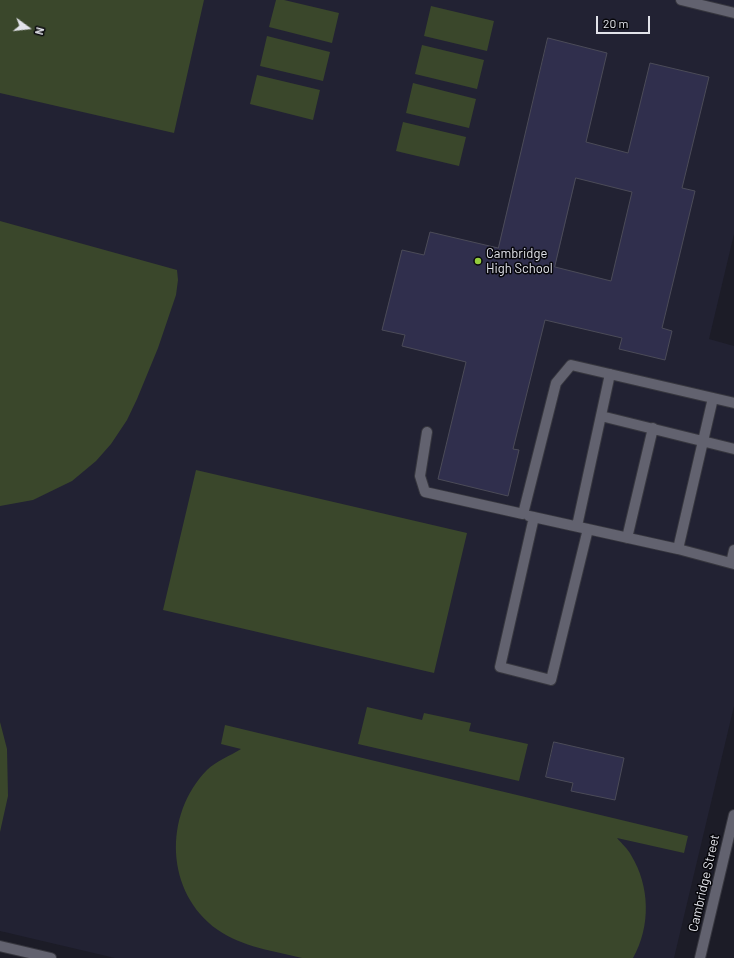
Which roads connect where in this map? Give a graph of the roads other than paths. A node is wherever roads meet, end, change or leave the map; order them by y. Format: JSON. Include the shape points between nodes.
{"nodes":[{"id":1,"x":681,"y":0,"type":"edge"},
{"id":2,"x":734,"y":13,"type":"edge"},
{"id":3,"x":610,"y":374,"type":"junction"},
{"id":4,"x":713,"y":398,"type":"junction"},
{"id":5,"x":734,"y":403,"type":"edge"},
{"id":6,"x":601,"y":416,"type":"junction"},
{"id":7,"x":652,"y":428,"type":"junction"},
{"id":8,"x":427,"y":432,"type":"dead end"},
{"id":9,"x":703,"y":441,"type":"junction"},
{"id":10,"x":734,"y":449,"type":"edge"},
{"id":11,"x":523,"y":514,"type":"junction"},
{"id":12,"x":534,"y":517,"type":"junction"},
{"id":13,"x":577,"y":526,"type":"junction"},
{"id":14,"x":588,"y":529,"type":"junction"},
{"id":15,"x":628,"y":538,"type":"junction"},
{"id":16,"x":678,"y":549,"type":"junction"},
{"id":17,"x":734,"y":550,"type":"edge"},
{"id":18,"x":733,"y":563,"type":"edge"},
{"id":19,"x":734,"y":815,"type":"edge"},
{"id":20,"x":0,"y":946,"type":"edge"},
{"id":21,"x":51,"y":958,"type":"edge"},
{"id":22,"x":700,"y":958,"type":"edge"}],
"edges":[{"from":1,"to":2,"type":"street"},
{"from":3,"to":4,"type":"street"},
{"from":3,"to":6,"type":"street"},
{"from":3,"to":11,"type":"street","via":[[571,364],[556,383]]},
{"from":4,"to":5,"type":"street"},
{"from":4,"to":9,"type":"street"},
{"from":6,"to":7,"type":"street"},
{"from":6,"to":13,"type":"street"},
{"from":7,"to":9,"type":"street"},
{"from":7,"to":15,"type":"street"},
{"from":8,"to":11,"type":"street","via":[[420,476],[425,492]]},
{"from":9,"to":10,"type":"street"},
{"from":9,"to":16,"type":"street"},
{"from":11,"to":12,"type":"street"},
{"from":12,"to":13,"type":"street"},
{"from":12,"to":14,"type":"street","via":[[500,667],[551,680]]},
{"from":13,"to":14,"type":"street"},
{"from":14,"to":15,"type":"street"},
{"from":15,"to":16,"type":"street"},
{"from":16,"to":18,"type":"street"},
{"from":17,"to":18,"type":"street"},
{"from":19,"to":22,"type":"street","name":"Cambridge Street"},
{"from":20,"to":21,"type":"street"}]}
